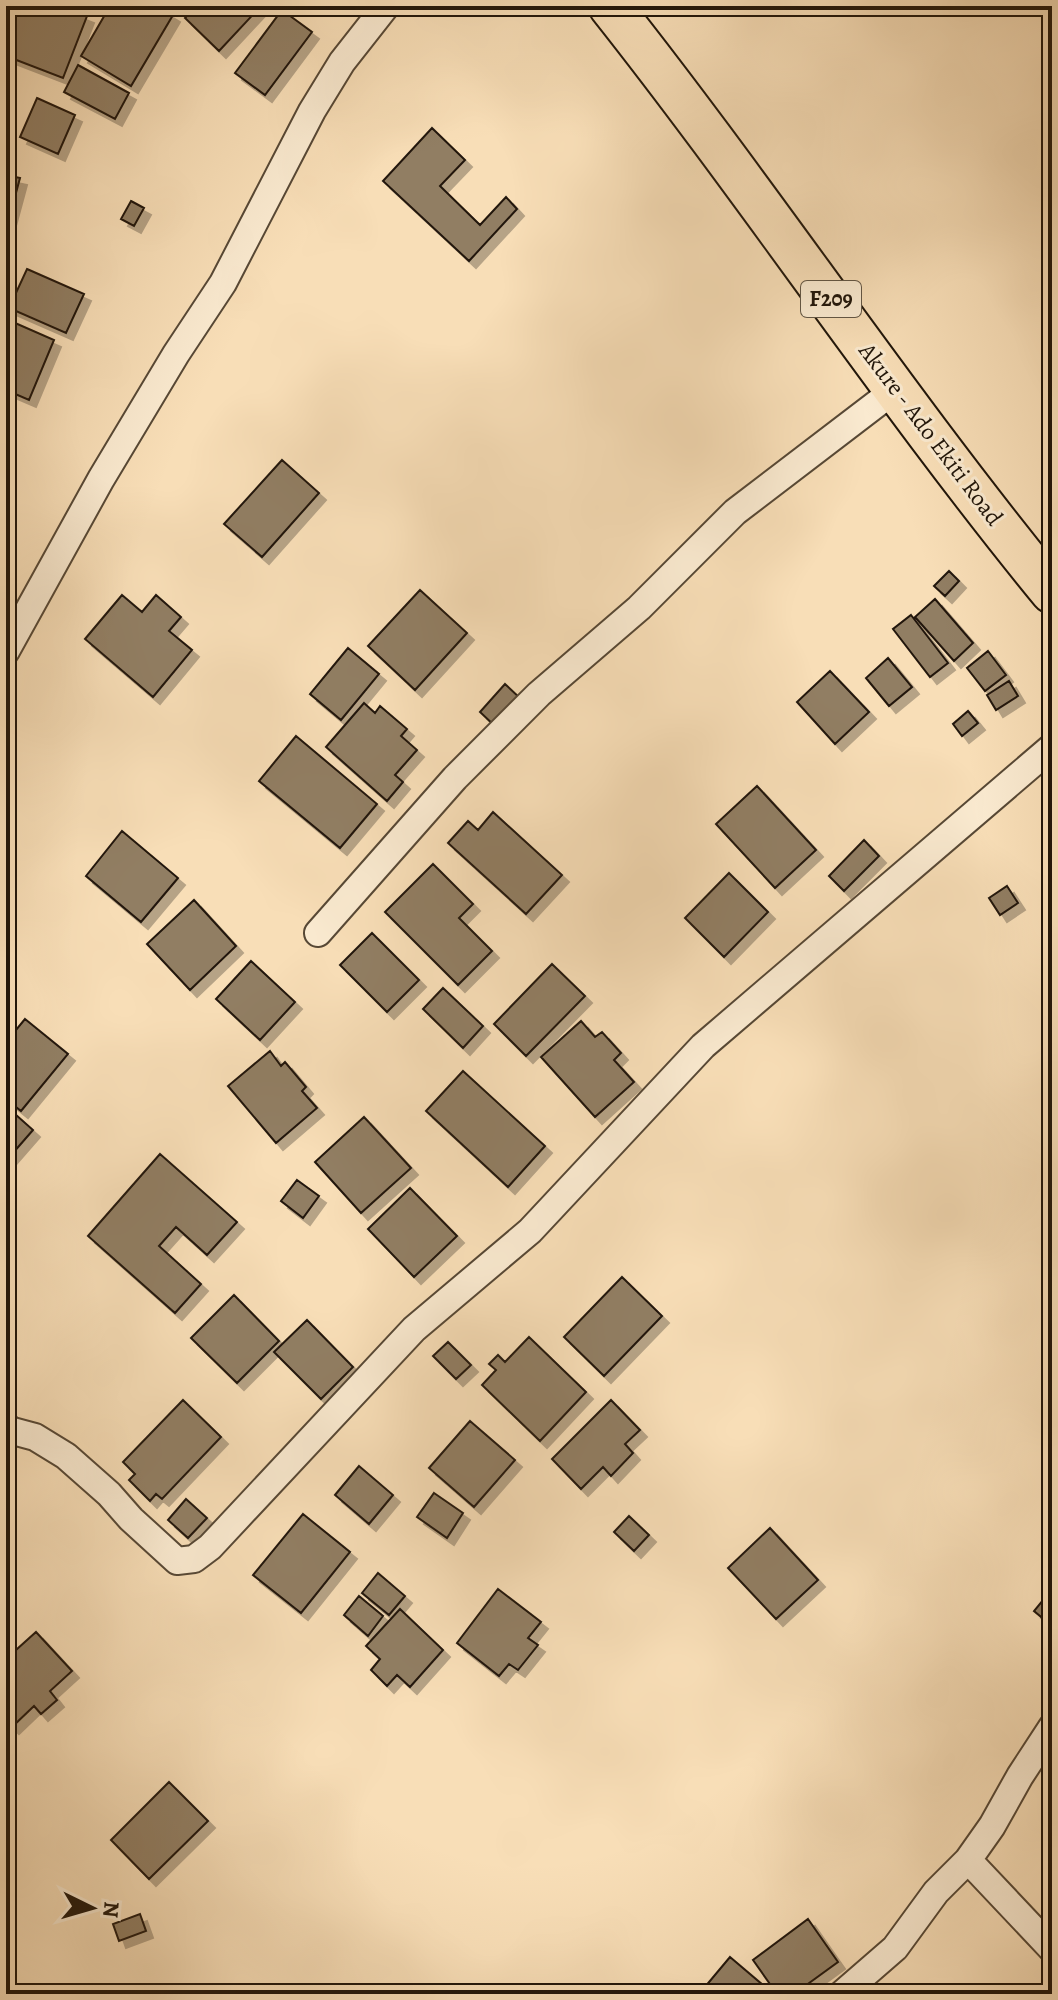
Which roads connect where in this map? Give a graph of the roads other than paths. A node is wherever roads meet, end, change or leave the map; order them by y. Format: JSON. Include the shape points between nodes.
{"nodes":[{"id":1,"x":386,"y":6,"type":"edge"},
{"id":2,"x":610,"y":6,"type":"edge"},
{"id":3,"x":896,"y":389,"type":"junction"},
{"id":4,"x":1052,"y":592,"type":"edge"},
{"id":5,"x":6,"y":651,"type":"edge"},
{"id":6,"x":1052,"y":747,"type":"edge"},
{"id":7,"x":318,"y":933,"type":"dead end"},
{"id":8,"x":7,"y":1429,"type":"edge"},
{"id":9,"x":1052,"y":1727,"type":"edge"},
{"id":10,"x":968,"y":1860,"type":"junction"},
{"id":11,"x":1052,"y":1949,"type":"edge"},
{"id":12,"x":842,"y":1994,"type":"edge"}],
"edges":[{"from":1,"to":5,"type":"street","via":[[312,111],[223,283],[108,467]]},
{"from":2,"to":3,"type":"main road","name":"Akure - Ado Ekiti Road","number":"F209"},
{"from":3,"to":4,"type":"main road","name":"Akure - Ado Ekiti Road","number":"F209"},
{"from":3,"to":7,"type":"street","via":[[735,512],[639,608],[539,694],[455,778]]},
{"from":6,"to":8,"type":"street","via":[[703,1046],[530,1231],[414,1329],[194,1559],[177,1561],[66,1456],[35,1437]]},
{"from":9,"to":10,"type":"street"},
{"from":10,"to":11,"type":"street"},
{"from":10,"to":12,"type":"street","via":[[936,1892],[895,1948]]}]}
